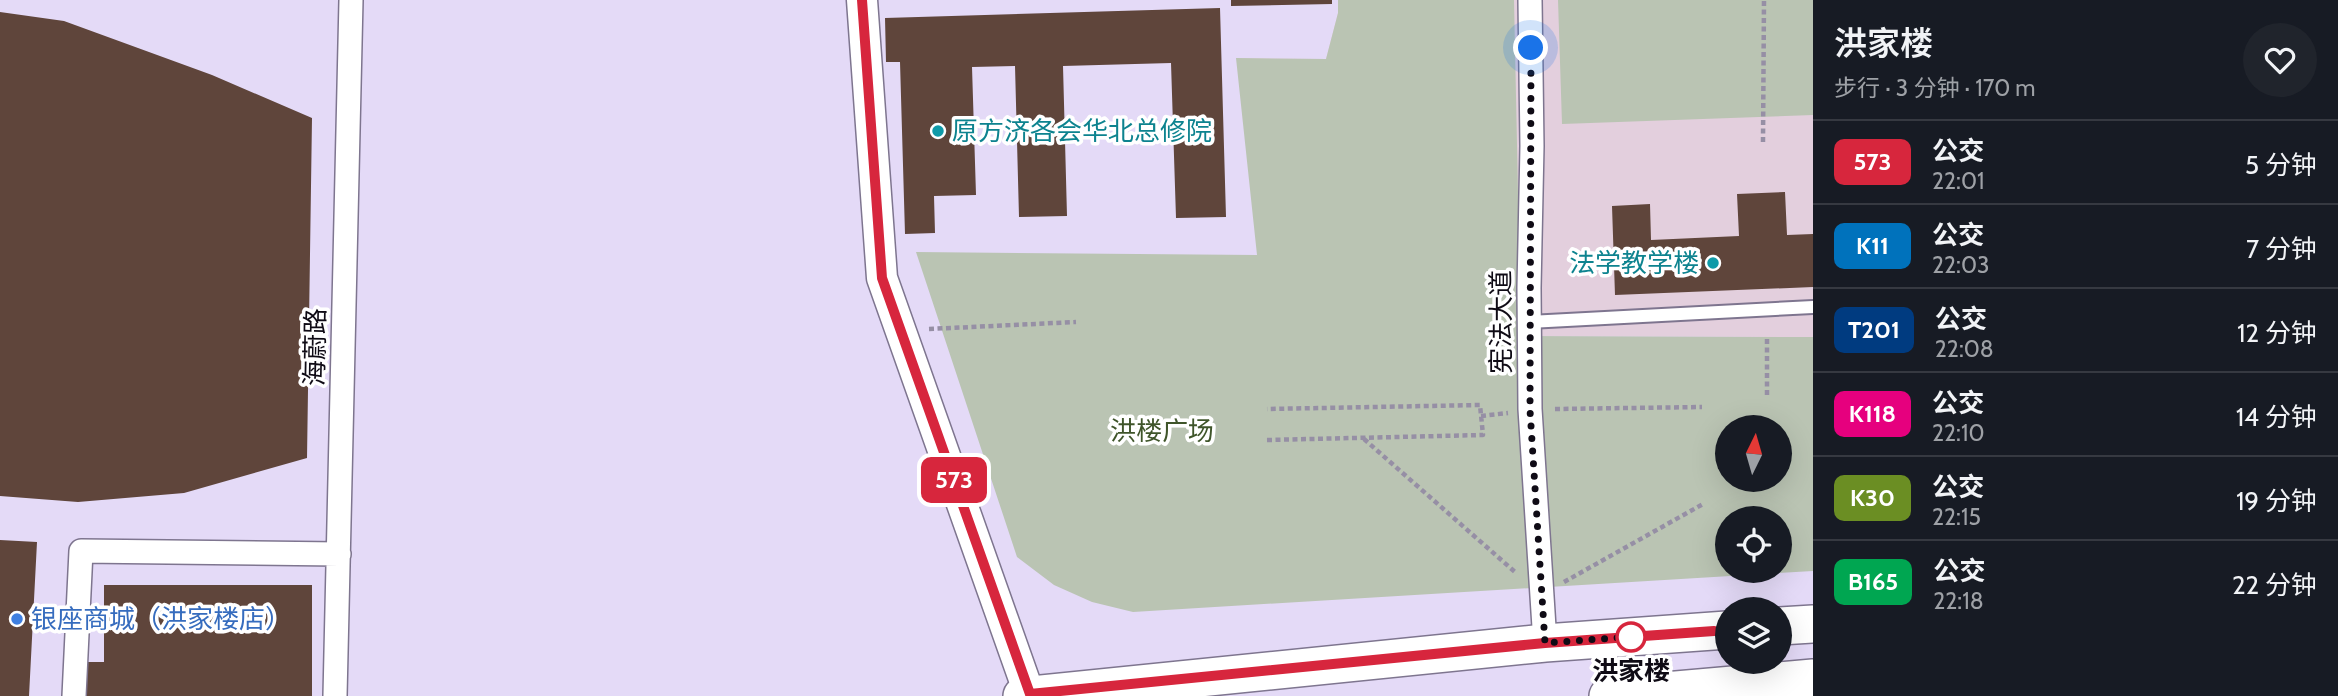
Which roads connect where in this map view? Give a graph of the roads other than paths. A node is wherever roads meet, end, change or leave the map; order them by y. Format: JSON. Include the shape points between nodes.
{"nodes":[{"id":1,"x":351,"y":0,"type":"edge"},
{"id":2,"x":862,"y":0,"type":"edge"},
{"id":3,"x":1530,"y":0,"type":"edge"},
{"id":4,"x":1813,"y":307,"type":"edge"},
{"id":5,"x":1529,"y":322,"type":"junction"},
{"id":6,"x":339,"y":554,"type":"junction"},
{"id":7,"x":1813,"y":624,"type":"edge"},
{"id":8,"x":1792,"y":625,"type":"edge"},
{"id":9,"x":1715,"y":631,"type":"edge"},
{"id":10,"x":1545,"y":643,"type":"junction"},
{"id":11,"x":1813,"y":678,"type":"edge"},
{"id":12,"x":1718,"y":691,"type":"edge"},
{"id":13,"x":1027,"y":695,"type":"edge"},
{"id":14,"x":74,"y":696,"type":"edge"},
{"id":15,"x":335,"y":696,"type":"edge"},
{"id":16,"x":1608,"y":696,"type":"edge"}],
"edges":[{"from":1,"to":6,"type":"street","name":"海蔚路"},
{"from":2,"to":13,"type":"street","via":[[882,278]]},
{"from":3,"to":5,"type":"street","name":"宪法大道"},
{"from":4,"to":5,"type":"lane"},
{"from":5,"to":10,"type":"street","name":"宪法大道"},
{"from":6,"to":14,"type":"street","via":[[81,551]]},
{"from":6,"to":15,"type":"street","name":"海蔚路"},
{"from":7,"to":8,"type":"main road"},
{"from":9,"to":10,"type":"main road"},
{"from":10,"to":13,"type":"main road"},
{"from":11,"to":12,"type":"main road"},
{"from":12,"to":16,"type":"main road"}]}
